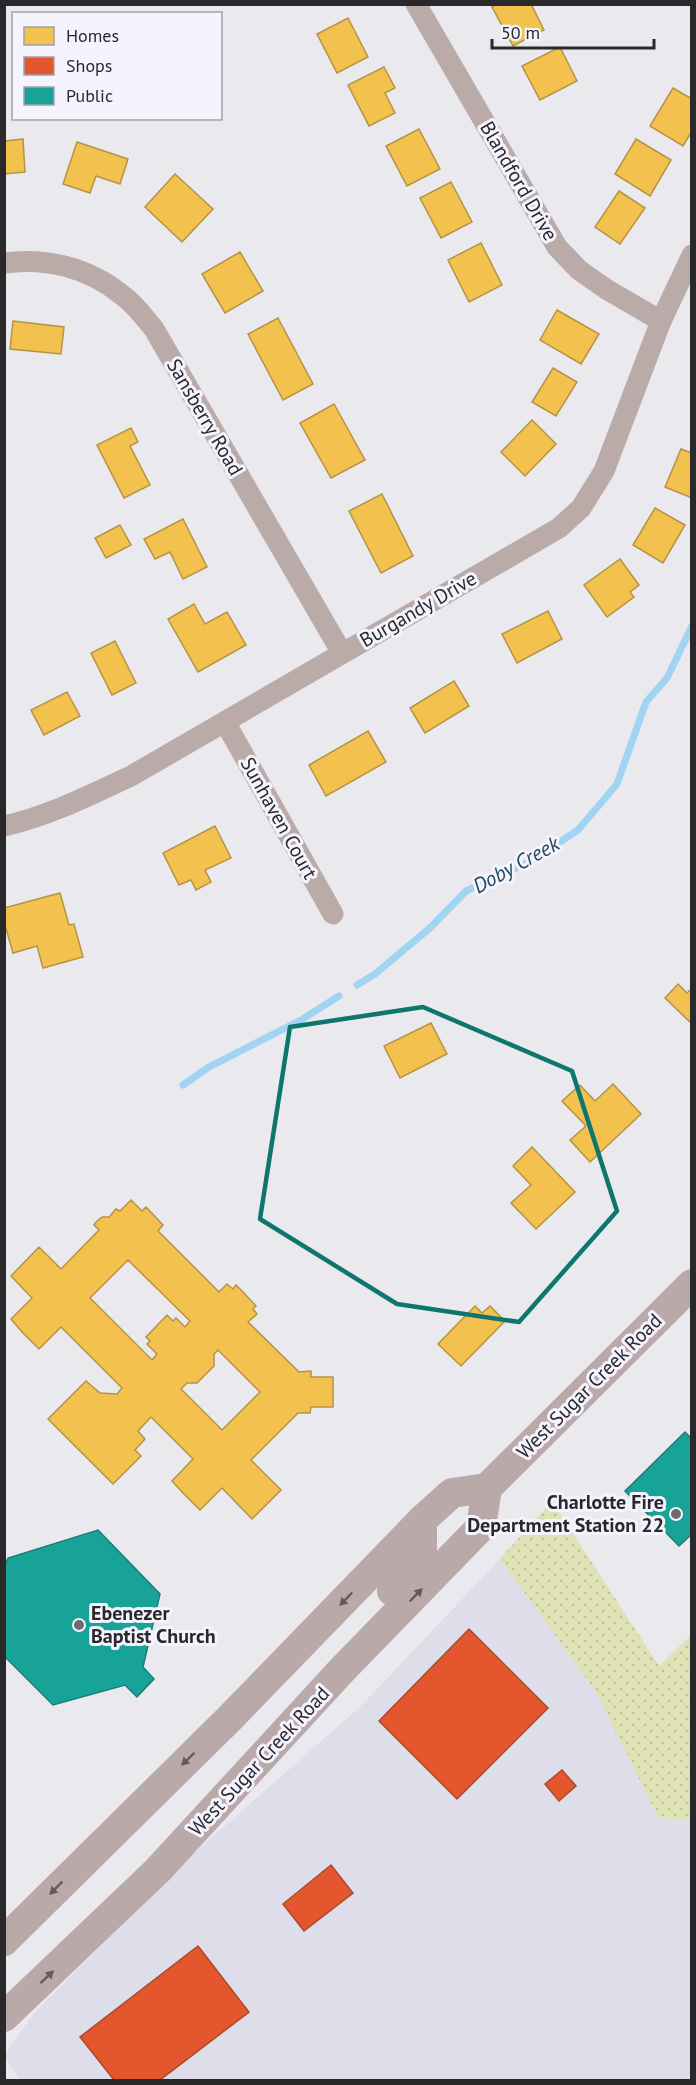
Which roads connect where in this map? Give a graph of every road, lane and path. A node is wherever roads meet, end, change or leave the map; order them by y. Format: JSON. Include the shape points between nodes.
{"nodes":[{"id":1,"x":416,"y":4,"type":"edge"},
{"id":2,"x":692,"y":255,"type":"edge"},
{"id":3,"x":4,"y":263,"type":"edge"},
{"id":4,"x":661,"y":321,"type":"junction"},
{"id":5,"x":342,"y":653,"type":"junction"},
{"id":6,"x":225,"y":722,"type":"junction"},
{"id":7,"x":4,"y":826,"type":"edge"},
{"id":8,"x":333,"y":914,"type":"dead end"},
{"id":9,"x":692,"y":1284,"type":"edge"},
{"id":10,"x":487,"y":1488,"type":"junction"},
{"id":11,"x":422,"y":1520,"type":"junction"},
{"id":12,"x":341,"y":1671,"type":"junction"},
{"id":13,"x":4,"y":1941,"type":"edge"},
{"id":14,"x":4,"y":2017,"type":"edge"}],
"edges":[{"from":1,"to":4,"type":"street","name":"Blandford Drive","via":[[557,247],[606,290]]},
{"from":2,"to":4,"type":"street","name":"Burgandy Drive"},
{"from":3,"to":5,"type":"street","name":"Sansberry Road","via":[[45,262],[76,269],[96,277],[134,305],[154,329]]},
{"from":4,"to":5,"type":"street","name":"Burgandy Drive","via":[[604,471],[581,508],[559,528]]},
{"from":5,"to":6,"type":"street","name":"Burgandy Drive"},
{"from":6,"to":7,"type":"street","name":"Burgandy Drive","via":[[79,801]]},
{"from":6,"to":8,"type":"street","name":"Sunhaven Court"},
{"from":9,"to":10,"type":"main road","name":"West Sugar Creek Road"},
{"from":10,"to":11,"type":"main road","via":[[452,1493]]},
{"from":12,"to":10,"type":"main road","name":"West Sugar Creek Road","one_way":true,"via":[[481,1527]]},
{"from":11,"to":12,"type":"main road","via":[[422,1558],[359,1632]]},
{"from":11,"to":13,"type":"main road","one_way":true,"via":[[230,1718]]},
{"from":14,"to":12,"type":"main road","name":"West Sugar Creek Road","one_way":true,"via":[[158,1870]]}]}
